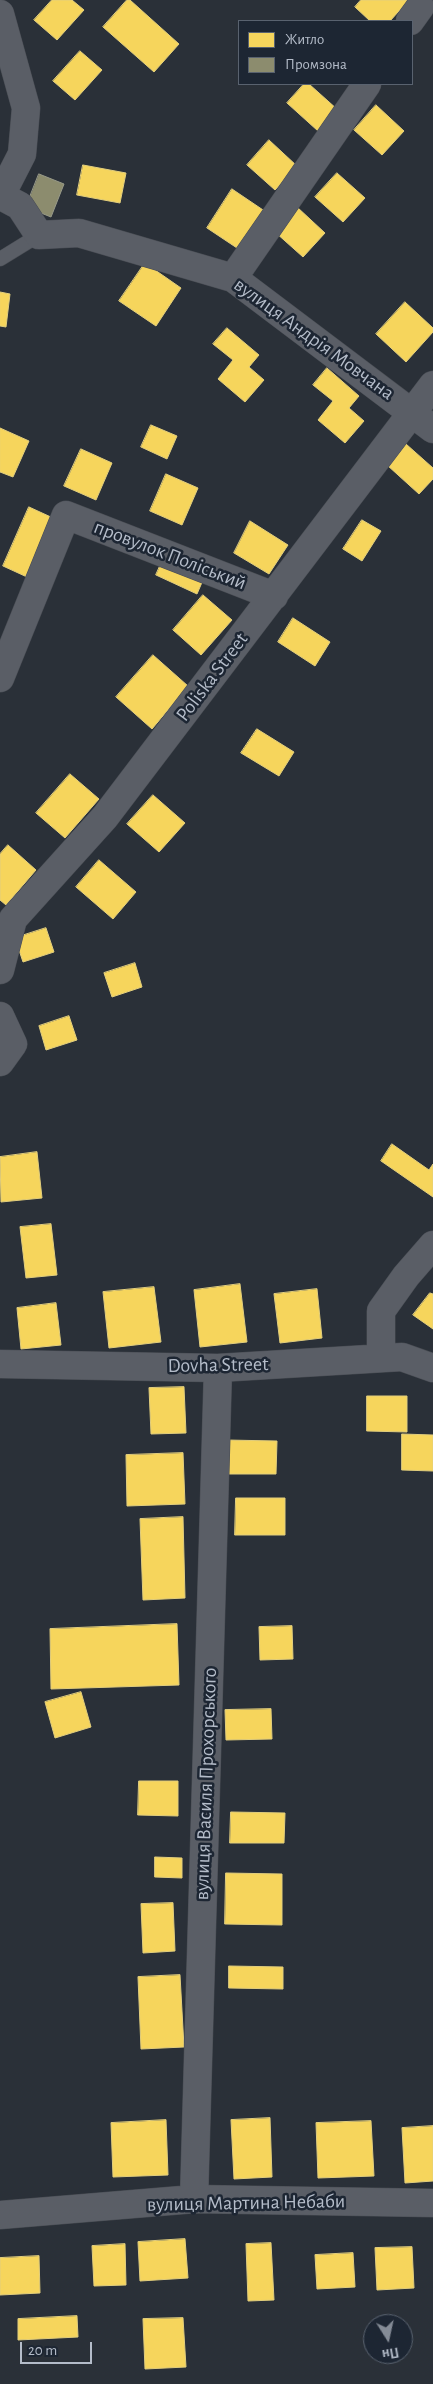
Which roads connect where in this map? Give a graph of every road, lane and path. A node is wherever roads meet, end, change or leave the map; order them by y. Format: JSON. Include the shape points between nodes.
{"nodes":[{"id":1,"x":0,"y":14,"type":"edge"},
{"id":2,"x":366,"y":85,"type":"edge"},
{"id":3,"x":7,"y":200,"type":"edge"},
{"id":4,"x":39,"y":235,"type":"junction"},
{"id":5,"x":0,"y":259,"type":"edge"},
{"id":6,"x":233,"y":278,"type":"junction"},
{"id":7,"x":433,"y":385,"type":"edge"},
{"id":8,"x":423,"y":420,"type":"edge"},
{"id":9,"x":274,"y":596,"type":"junction"},
{"id":10,"x":0,"y":678,"type":"edge"},
{"id":11,"x":0,"y":970,"type":"edge"},
{"id":12,"x":0,"y":1016,"type":"edge"},
{"id":13,"x":0,"y":1062,"type":"edge"},
{"id":14,"x":433,"y":1244,"type":"edge"},
{"id":15,"x":381,"y":1357,"type":"junction"},
{"id":16,"x":0,"y":1364,"type":"edge"},
{"id":17,"x":218,"y":1368,"type":"junction"},
{"id":18,"x":433,"y":1368,"type":"edge"},
{"id":19,"x":194,"y":2200,"type":"junction"},
{"id":20,"x":433,"y":2203,"type":"edge"},
{"id":21,"x":0,"y":2215,"type":"edge"}],
"edges":[{"from":1,"to":3,"type":"street","via":[[26,108],[22,154]]},
{"from":2,"to":6,"type":"street"},
{"from":3,"to":4,"type":"street"},
{"from":4,"to":5,"type":"lane"},
{"from":4,"to":6,"type":"street","name":"вулиця Андрія Мовчана","via":[[79,233]]},
{"from":6,"to":8,"type":"street","name":"вулиця Андрія Мовчана"},
{"from":7,"to":8,"type":"street","name":"Poliska Street"},
{"from":8,"to":9,"type":"street","name":"Poliska Street"},
{"from":9,"to":10,"type":"street","name":"провулок Поліський","via":[[66,515]]},
{"from":9,"to":11,"type":"street","name":"Poliska Street","via":[[105,817],[13,919]]},
{"from":12,"to":13,"type":"street","via":[[13,1044]]},
{"from":14,"to":15,"type":"street","via":[[381,1311]]},
{"from":15,"to":17,"type":"street","name":"Dovha Street"},
{"from":15,"to":18,"type":"street","name":"Dovha Street","via":[[402,1357]]},
{"from":16,"to":17,"type":"street","name":"Dovha Street"},
{"from":17,"to":19,"type":"street","name":"вулиця Василя Прохорського"},
{"from":19,"to":20,"type":"street","name":"вулиця Мартина Небаби"},
{"from":19,"to":21,"type":"street","name":"вулиця Мартина Небаби"}]}
